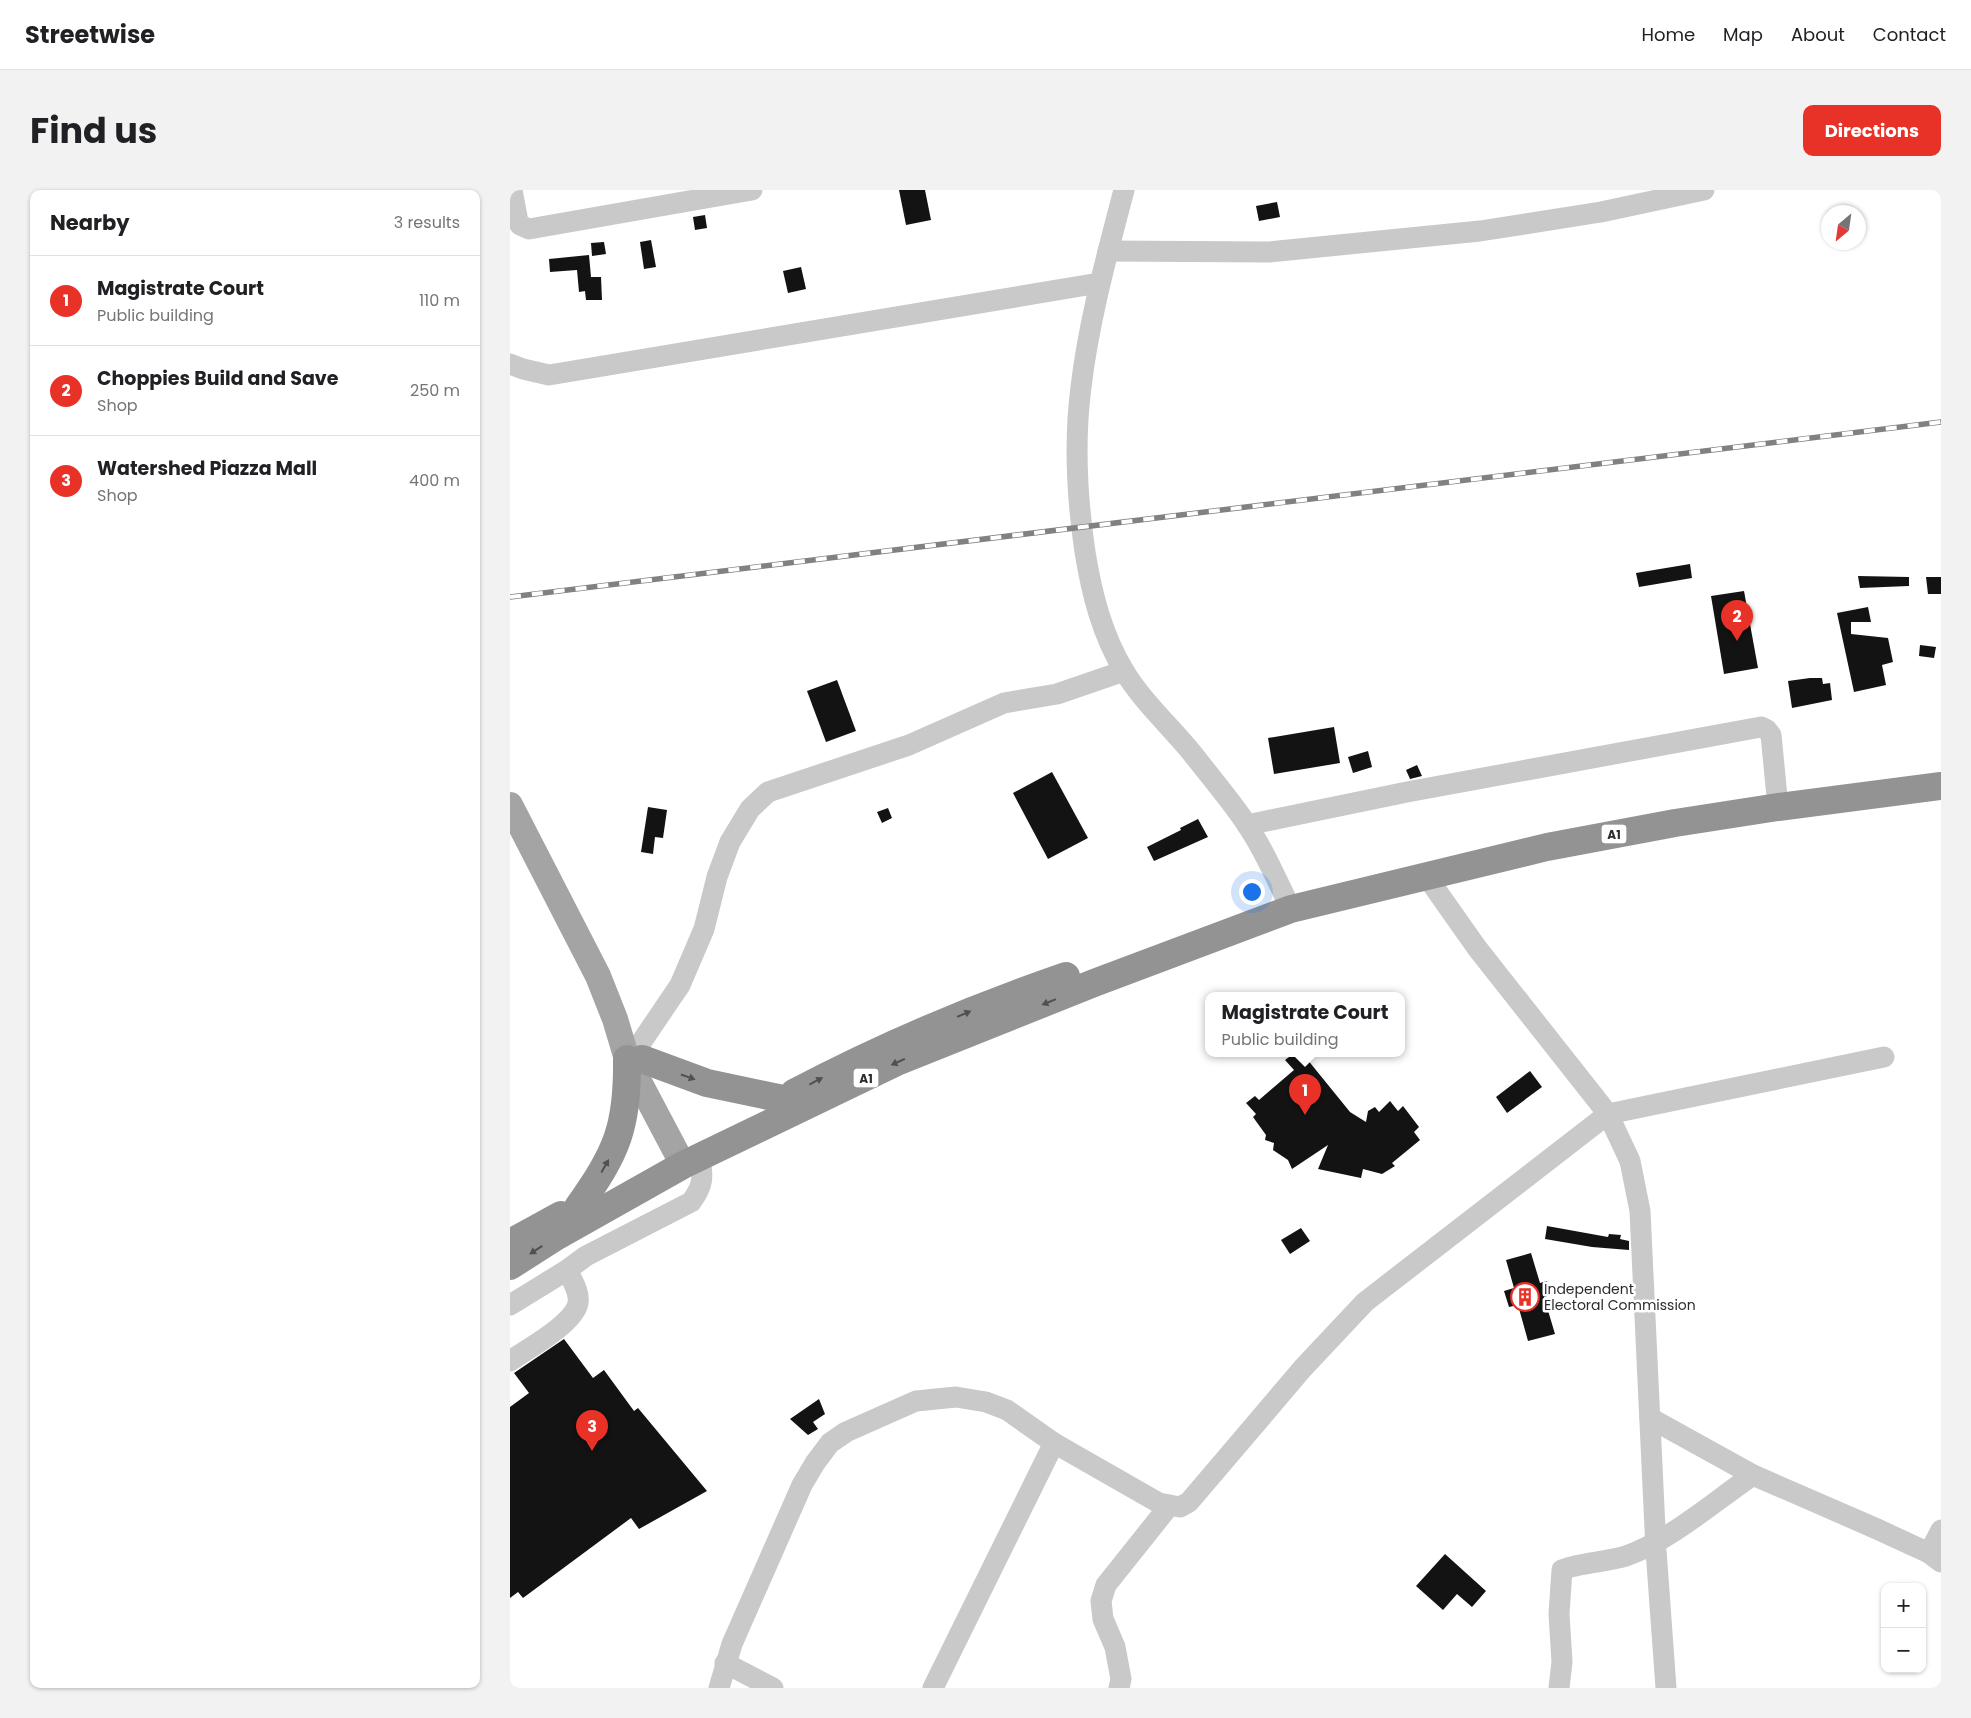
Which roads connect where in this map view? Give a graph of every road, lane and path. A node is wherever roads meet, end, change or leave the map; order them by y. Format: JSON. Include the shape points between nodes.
{"nodes":[{"id":1,"x":512,"y":190,"type":"edge"},
{"id":2,"x":752,"y":190,"type":"edge"},
{"id":3,"x":1124,"y":190,"type":"edge"},
{"id":4,"x":1704,"y":190,"type":"edge"},
{"id":5,"x":1108,"y":251,"type":"junction"},
{"id":6,"x":1100,"y":283,"type":"junction"},
{"id":7,"x":510,"y":364,"type":"edge"},
{"id":8,"x":1124,"y":671,"type":"junction"},
{"id":9,"x":1941,"y":786,"type":"edge"},
{"id":10,"x":510,"y":805,"type":"edge"},
{"id":11,"x":1778,"y":807,"type":"junction"},
{"id":12,"x":1247,"y":825,"type":"junction"},
{"id":13,"x":1427,"y":877,"type":"junction"},
{"id":14,"x":1292,"y":909,"type":"junction"},
{"id":15,"x":1241,"y":927,"type":"junction"},
{"id":16,"x":635,"y":1056,"type":"junction"},
{"id":17,"x":1884,"y":1057,"type":"dead end"},
{"id":18,"x":783,"y":1099,"type":"junction"},
{"id":19,"x":1608,"y":1114,"type":"junction"},
{"id":20,"x":689,"y":1155,"type":"junction"},
{"id":21,"x":578,"y":1207,"type":"junction"},
{"id":22,"x":510,"y":1243,"type":"edge"},
{"id":23,"x":510,"y":1266,"type":"edge"},
{"id":24,"x":567,"y":1270,"type":"junction"},
{"id":25,"x":510,"y":1305,"type":"edge"},
{"id":26,"x":510,"y":1362,"type":"edge"},
{"id":27,"x":1650,"y":1418,"type":"junction"},
{"id":28,"x":1054,"y":1443,"type":"junction"},
{"id":29,"x":1753,"y":1475,"type":"junction"},
{"id":30,"x":1169,"y":1506,"type":"junction"},
{"id":31,"x":1941,"y":1530,"type":"edge"},
{"id":32,"x":1656,"y":1542,"type":"junction"},
{"id":33,"x":1935,"y":1557,"type":"edge"},
{"id":34,"x":725,"y":1663,"type":"junction"},
{"id":35,"x":719,"y":1688,"type":"edge"},
{"id":36,"x":773,"y":1688,"type":"edge"},
{"id":37,"x":933,"y":1688,"type":"edge"},
{"id":38,"x":1119,"y":1688,"type":"edge"},
{"id":39,"x":1559,"y":1688,"type":"edge"},
{"id":40,"x":1666,"y":1688,"type":"edge"}],
"edges":[{"from":1,"to":2,"type":"street","via":[[518,222],[529,229]]},
{"from":3,"to":5,"type":"street"},
{"from":4,"to":5,"type":"street","via":[[1601,212],[1480,231],[1269,252]]},
{"from":5,"to":6,"type":"street"},
{"from":6,"to":7,"type":"street","via":[[549,375]]},
{"from":6,"to":8,"type":"street","via":[[1080,388],[1077,475],[1092,594],[1105,633]]},
{"from":8,"to":12,"type":"street"},
{"from":8,"to":16,"type":"street","via":[[1057,694],[1004,703],[909,745],[768,792],[750,809],[730,842],[704,928],[680,985]]},
{"from":9,"to":11,"type":"highway","number":"A1"},
{"from":10,"to":16,"type":"main road","via":[[598,976],[615,1019]]},
{"from":11,"to":12,"type":"street","via":[[1771,735],[1761,728],[1407,792]]},
{"from":11,"to":13,"type":"highway","number":"A1","via":[[1556,846]]},
{"from":12,"to":14,"type":"street"},
{"from":13,"to":14,"type":"highway","number":"A1"},
{"from":13,"to":19,"type":"street","via":[[1477,948]]},
{"from":14,"to":15,"type":"highway","number":"A1"},
{"from":18,"to":15,"type":"highway","number":"A1","one_way":true,"via":[[895,1043],[1012,994],[1166,943]]},
{"from":15,"to":20,"type":"highway","number":"A1","one_way":true,"via":[[899,1061]]},
{"from":16,"to":18,"type":"highway","one_way":true,"via":[[716,1086]]},
{"from":16,"to":20,"type":"main road"},
{"from":21,"to":16,"type":"highway","one_way":true,"via":[[607,1162],[622,1126]]},
{"from":17,"to":19,"type":"street"},
{"from":18,"to":20,"type":"highway","number":"A1"},
{"from":19,"to":27,"type":"street","via":[[1630,1161],[1640,1211]]},
{"from":19,"to":30,"type":"street","via":[[1365,1302],[1303,1368],[1189,1502],[1180,1507]]},
{"from":20,"to":21,"type":"highway","number":"A1"},
{"from":20,"to":23,"type":"highway","number":"A1","one_way":true},
{"from":20,"to":24,"type":"street","via":[[703,1178],[700,1190],[691,1202],[586,1256]]},
{"from":21,"to":22,"type":"highway","number":"A1"},
{"from":24,"to":25,"type":"street"},
{"from":24,"to":26,"type":"street","via":[[576,1289],[578,1302],[574,1312],[560,1327]]},
{"from":27,"to":29,"type":"street"},
{"from":27,"to":32,"type":"street"},
{"from":28,"to":30,"type":"street"},
{"from":28,"to":34,"type":"street","via":[[1007,1410],[986,1402],[956,1397],[916,1401],[846,1432],[830,1443],[802,1485]]},
{"from":28,"to":37,"type":"street"},
{"from":29,"to":32,"type":"street"},
{"from":29,"to":33,"type":"street"},
{"from":30,"to":38,"type":"street","via":[[1106,1585],[1101,1601],[1103,1619],[1115,1648],[1121,1679]]},
{"from":31,"to":33,"type":"street"},
{"from":32,"to":39,"type":"street","via":[[1626,1556],[1562,1570],[1558,1614],[1562,1662]]},
{"from":32,"to":40,"type":"street"},
{"from":34,"to":35,"type":"street"},
{"from":34,"to":36,"type":"street"}]}
